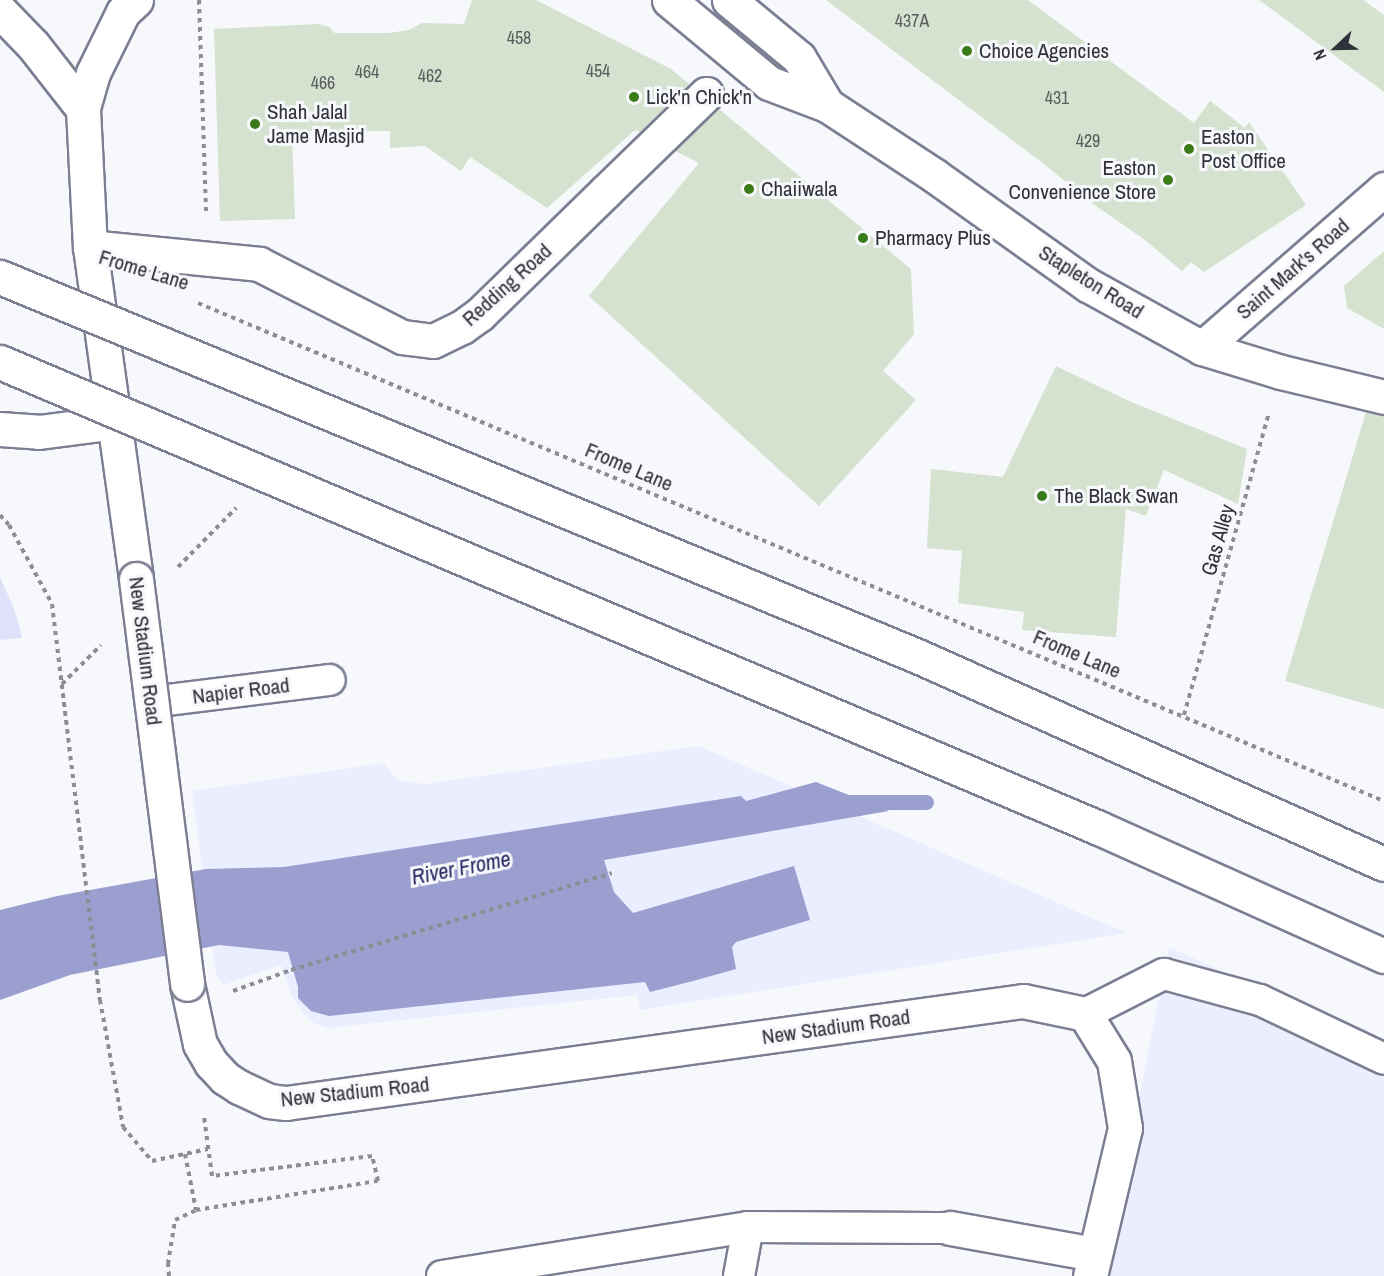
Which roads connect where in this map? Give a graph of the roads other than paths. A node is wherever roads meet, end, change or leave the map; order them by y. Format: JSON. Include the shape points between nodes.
{"nodes":[{"id":1,"x":136,"y":0,"type":"edge"},
{"id":2,"x":669,"y":0,"type":"edge"},
{"id":3,"x":729,"y":0,"type":"edge"},
{"id":4,"x":0,"y":11,"type":"edge"},
{"id":5,"x":706,"y":94,"type":"dead end"},
{"id":6,"x":827,"y":105,"type":"junction"},
{"id":7,"x":83,"y":109,"type":"junction"},
{"id":8,"x":1384,"y":189,"type":"edge"},
{"id":9,"x":90,"y":247,"type":"junction"},
{"id":10,"x":0,"y":277,"type":"edge"},
{"id":11,"x":1202,"y":348,"type":"junction"},
{"id":12,"x":0,"y":362,"type":"edge"},
{"id":13,"x":1384,"y":397,"type":"edge"},
{"id":14,"x":116,"y":422,"type":"junction"},
{"id":15,"x":0,"y":429,"type":"edge"},
{"id":16,"x":330,"y":680,"type":"dead end"},
{"id":17,"x":151,"y":702,"type":"junction"},
{"id":18,"x":1384,"y":864,"type":"edge"},
{"id":19,"x":1384,"y":956,"type":"edge"},
{"id":20,"x":1085,"y":1014,"type":"junction"},
{"id":21,"x":1384,"y":1059,"type":"edge"},
{"id":22,"x":748,"y":1227,"type":"junction"},
{"id":23,"x":950,"y":1228,"type":"joint"},
{"id":24,"x":1093,"y":1265,"type":"edge"},
{"id":25,"x":442,"y":1276,"type":"edge"},
{"id":26,"x":739,"y":1276,"type":"edge"}],
"edges":[{"from":1,"to":7,"type":"main road","name":"New Stadium Road","via":[[123,12],[93,73]]},
{"from":2,"to":6,"type":"main road","name":"Stapleton Road","via":[[769,83]]},
{"from":3,"to":6,"type":"main road","name":"Stapleton Road","via":[[799,58]]},
{"from":4,"to":7,"type":"main road","via":[[33,45]]},
{"from":5,"to":9,"type":"main road","name":"Redding Road","via":[[480,314],[433,341],[402,338],[259,264]]},
{"from":6,"to":11,"type":"main road","name":"Stapleton Road","via":[[1088,285]]},
{"from":7,"to":9,"type":"main road","name":"New Stadium Road"},
{"from":8,"to":11,"type":"main road","name":"Saint Mark's Road"},
{"from":9,"to":14,"type":"main road","name":"New Stadium Road"},
{"from":10,"to":18,"type":"main road","bridge":true,"via":[[915,655]]},
{"from":11,"to":13,"type":"main road","name":"Stapleton Road"},
{"from":12,"to":19,"type":"main road","bridge":true,"via":[[1099,828]]},
{"from":14,"to":15,"type":"main road","via":[[39,432]]},
{"from":14,"to":17,"type":"main road","name":"New Stadium Road","bridge":true},
{"from":16,"to":17,"type":"lane","name":"Napier Road"},
{"from":17,"to":20,"type":"main road","name":"New Stadium Road","bridge":true,"via":[[188,995],[200,1044],[225,1078],[251,1094],[286,1103],[1023,1001]]},
{"from":20,"to":21,"type":"lane","via":[[1164,974],[1260,999]]},
{"from":20,"to":24,"type":"main road","via":[[1114,1060],[1125,1128]]},
{"from":22,"to":23,"type":"lane"},
{"from":22,"to":25,"type":"lane"},
{"from":22,"to":26,"type":"lane"},
{"from":23,"to":24,"type":"main road"}]}
